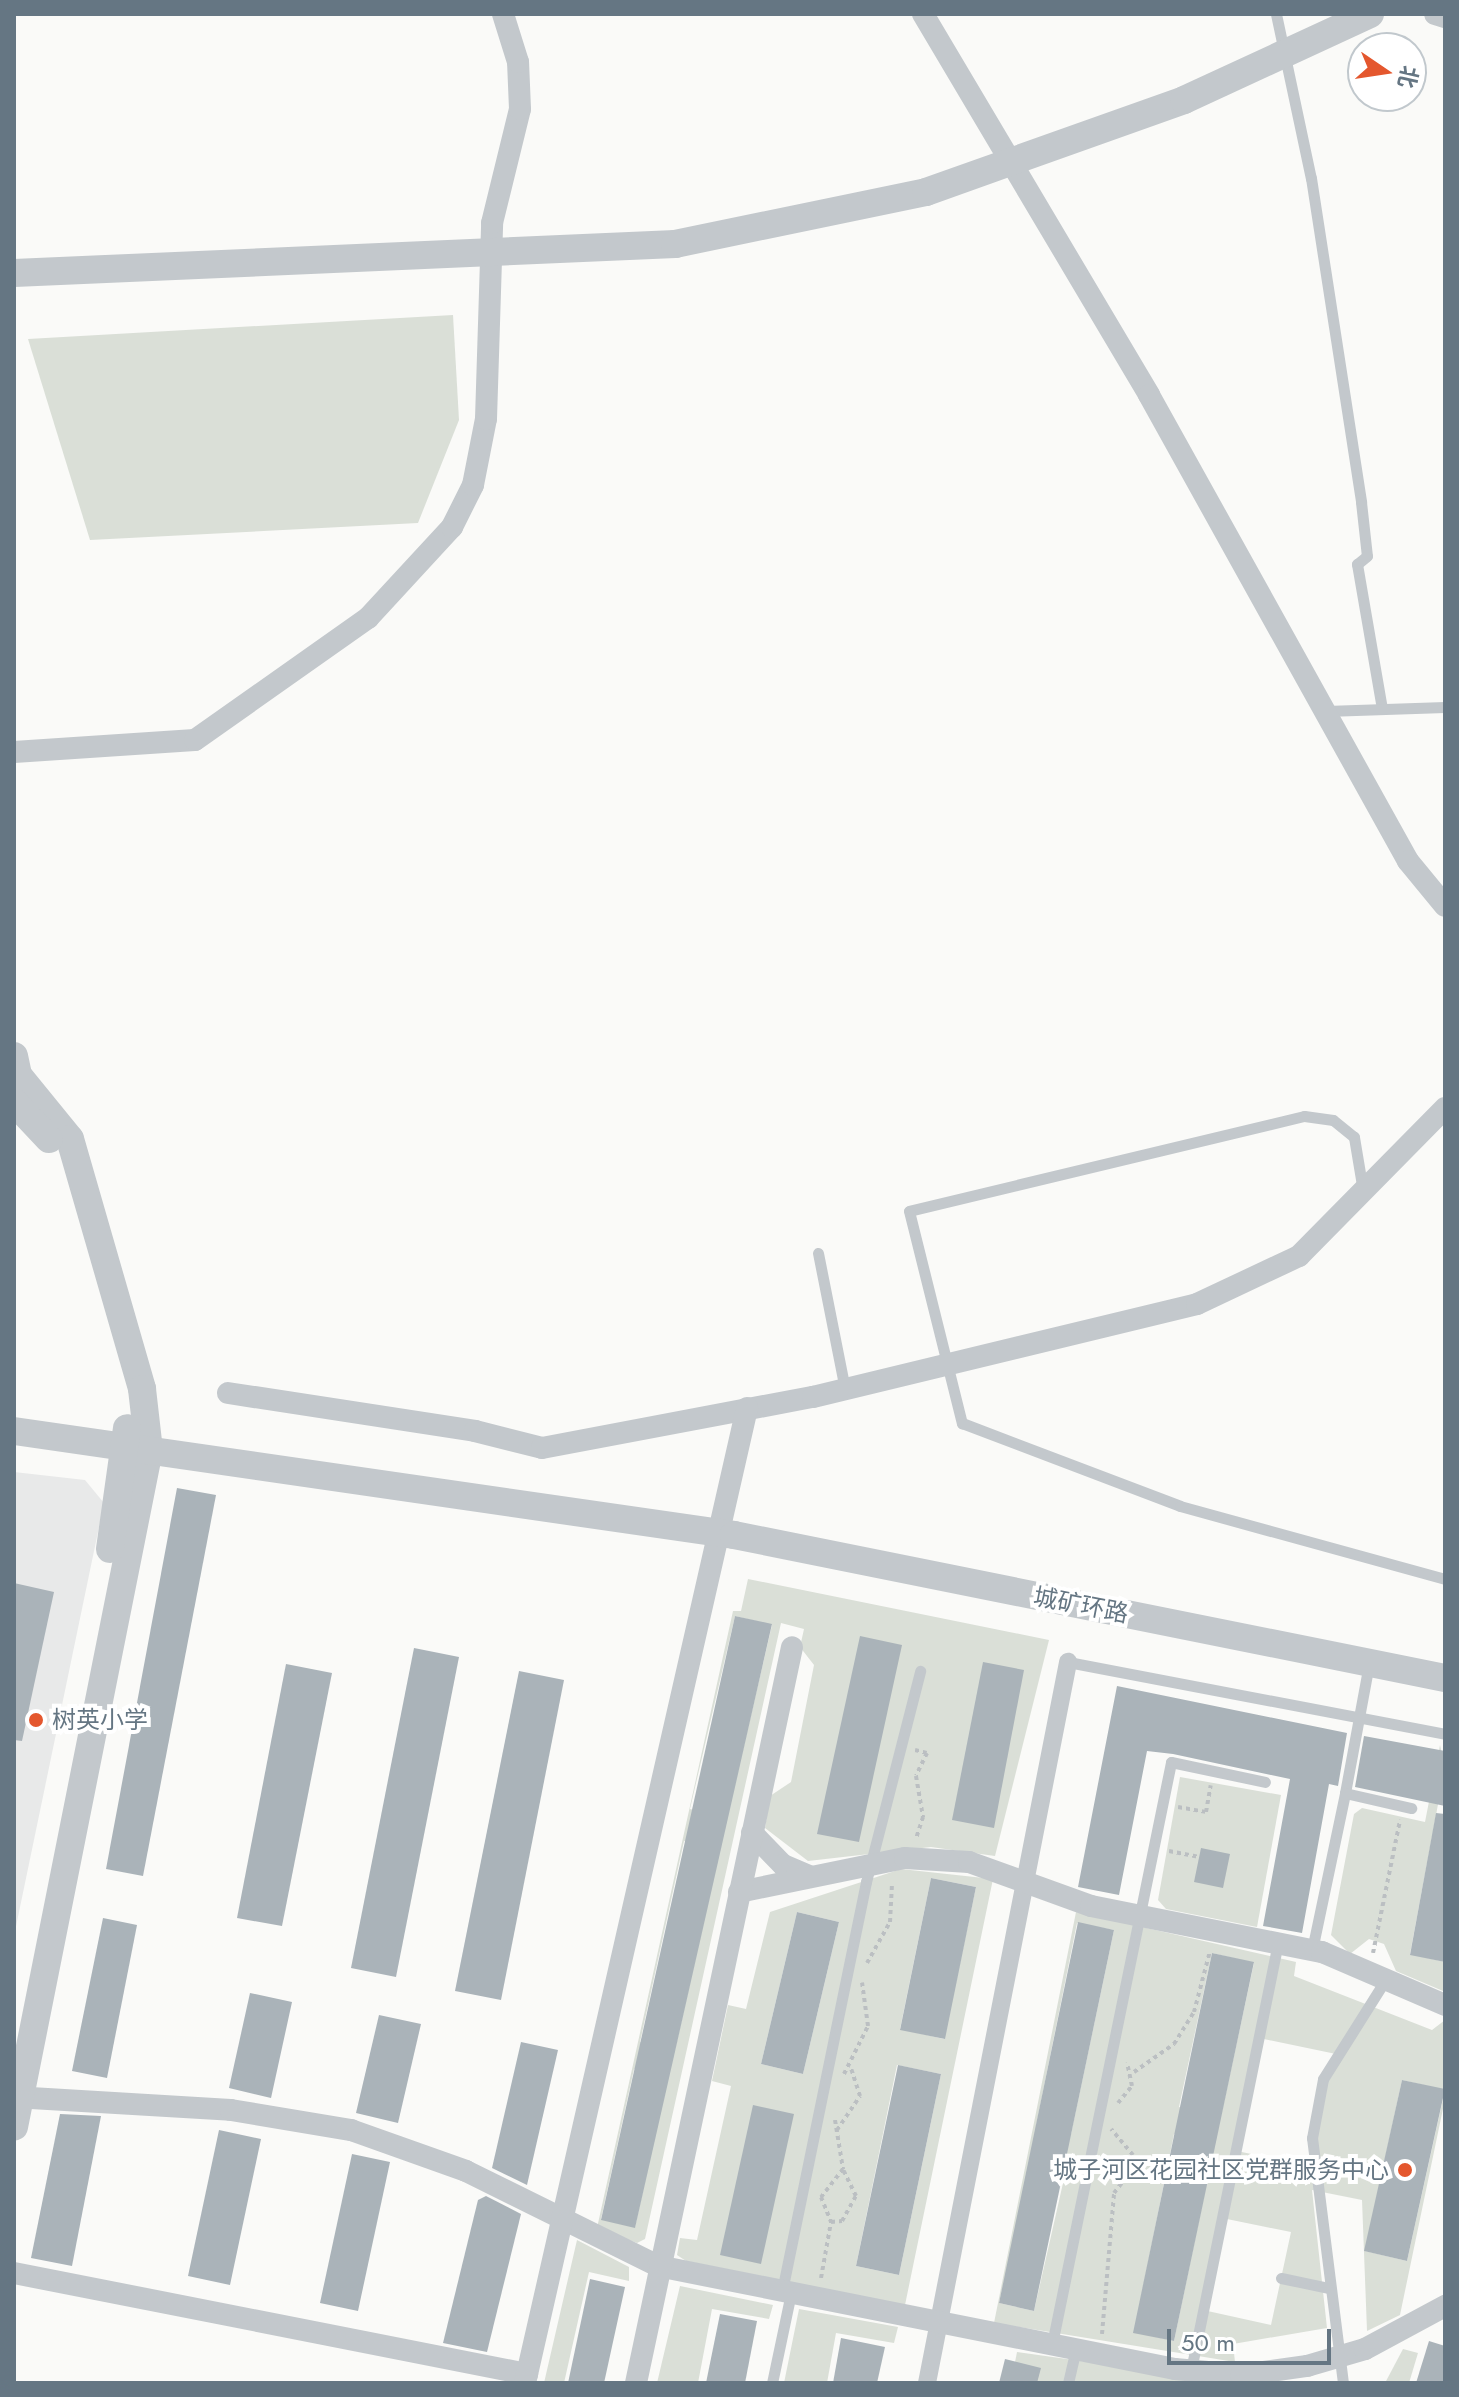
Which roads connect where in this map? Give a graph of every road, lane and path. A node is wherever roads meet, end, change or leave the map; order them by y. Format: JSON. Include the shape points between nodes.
{"nodes":[{"id":1,"x":503,"y":14,"type":"edge"},
{"id":2,"x":923,"y":14,"type":"edge"},
{"id":3,"x":1276,"y":14,"type":"edge"},
{"id":4,"x":1370,"y":14,"type":"edge"},
{"id":5,"x":1435,"y":14,"type":"edge"},
{"id":6,"x":1445,"y":17,"type":"edge"},
{"id":7,"x":1284,"y":54,"type":"junction"},
{"id":8,"x":1008,"y":163,"type":"junction"},
{"id":9,"x":492,"y":250,"type":"junction"},
{"id":10,"x":14,"y":273,"type":"edge"},
{"id":11,"x":1445,"y":707,"type":"edge"},
{"id":12,"x":1382,"y":709,"type":"junction"},
{"id":13,"x":1323,"y":711,"type":"junction"},
{"id":14,"x":14,"y":752,"type":"edge"},
{"id":15,"x":1445,"y":906,"type":"edge"},
{"id":16,"x":14,"y":1056,"type":"edge"},
{"id":17,"x":14,"y":1102,"type":"edge"},
{"id":18,"x":1445,"y":1108,"type":"edge"},
{"id":19,"x":1363,"y":1191,"type":"junction"},
{"id":20,"x":818,"y":1253,"type":"dead end"},
{"id":21,"x":943,"y":1366,"type":"junction"},
{"id":22,"x":845,"y":1389,"type":"junction"},
{"id":23,"x":228,"y":1393,"type":"dead end"},
{"id":24,"x":747,"y":1408,"type":"junction"},
{"id":25,"x":14,"y":1431,"type":"edge"},
{"id":26,"x":140,"y":1448,"type":"junction"},
{"id":27,"x":716,"y":1535,"type":"junction"},
{"id":28,"x":1445,"y":1579,"type":"edge"},
{"id":29,"x":792,"y":1647,"type":"dead end"},
{"id":30,"x":1068,"y":1662,"type":"joint"},
{"id":31,"x":1369,"y":1662,"type":"junction"},
{"id":32,"x":920,"y":1671,"type":"dead end"},
{"id":33,"x":1445,"y":1678,"type":"edge"},
{"id":34,"x":1359,"y":1717,"type":"junction"},
{"id":35,"x":1445,"y":1734,"type":"edge"},
{"id":36,"x":902,"y":1747,"type":"junction"},
{"id":37,"x":1214,"y":1771,"type":"junction"},
{"id":38,"x":1265,"y":1782,"type":"dead end"},
{"id":39,"x":1345,"y":1793,"type":"junction"},
{"id":40,"x":1162,"y":1805,"type":"junction"},
{"id":41,"x":1407,"y":1807,"type":"joint"},
{"id":42,"x":752,"y":1833,"type":"junction"},
{"id":43,"x":1154,"y":1849,"type":"junction"},
{"id":44,"x":1199,"y":1857,"type":"dead end"},
{"id":45,"x":889,"y":1861,"type":"junction"},
{"id":46,"x":809,"y":1876,"type":"junction"},
{"id":47,"x":1025,"y":1878,"type":"junction"},
{"id":48,"x":739,"y":1892,"type":"junction"},
{"id":49,"x":1142,"y":1915,"type":"junction"},
{"id":50,"x":1215,"y":1930,"type":"junction"},
{"id":51,"x":1278,"y":1943,"type":"junction"},
{"id":52,"x":1312,"y":1950,"type":"junction"},
{"id":53,"x":1378,"y":1975,"type":"junction"},
{"id":54,"x":1445,"y":2005,"type":"edge"},
{"id":55,"x":14,"y":2037,"type":"edge"},
{"id":56,"x":1113,"y":2051,"type":"junction"},
{"id":57,"x":851,"y":2068,"type":"junction"},
{"id":58,"x":1134,"y":2072,"type":"junction"},
{"id":59,"x":827,"y":2088,"type":"junction"},
{"id":60,"x":17,"y":2097,"type":"edge"},
{"id":61,"x":14,"y":2127,"type":"edge"},
{"id":62,"x":837,"y":2130,"type":"junction"},
{"id":63,"x":843,"y":2169,"type":"junction"},
{"id":64,"x":561,"y":2221,"type":"junction"},
{"id":65,"x":831,"y":2222,"type":"junction"},
{"id":66,"x":658,"y":2266,"type":"junction"},
{"id":67,"x":14,"y":2273,"type":"edge"},
{"id":68,"x":1281,"y":2278,"type":"dead end"},
{"id":69,"x":1328,"y":2288,"type":"junction"},
{"id":70,"x":786,"y":2292,"type":"junction"},
{"id":71,"x":832,"y":2301,"type":"junction"},
{"id":72,"x":1445,"y":2306,"type":"edge"},
{"id":73,"x":939,"y":2322,"type":"junction"},
{"id":74,"x":1052,"y":2344,"type":"junction"},
{"id":75,"x":1076,"y":2349,"type":"junction"},
{"id":76,"x":1100,"y":2354,"type":"junction"},
{"id":77,"x":1337,"y":2357,"type":"junction"},
{"id":78,"x":1203,"y":2375,"type":"edge"},
{"id":79,"x":526,"y":2379,"type":"edge"},
{"id":80,"x":636,"y":2383,"type":"edge"},
{"id":81,"x":772,"y":2383,"type":"edge"},
{"id":82,"x":927,"y":2383,"type":"edge"},
{"id":83,"x":1068,"y":2383,"type":"edge"},
{"id":84,"x":1343,"y":2383,"type":"edge"}],
"edges":[{"from":1,"to":9,"type":"street","via":[[518,62],[520,109]]},
{"from":2,"to":8,"type":"street"},
{"from":3,"to":7,"type":"lane"},
{"from":4,"to":7,"type":"street"},
{"from":5,"to":6,"type":"street"},
{"from":7,"to":8,"type":"street","via":[[1184,100]]},
{"from":7,"to":12,"type":"lane","via":[[1361,502],[1367,556],[1357,564]]},
{"from":8,"to":9,"type":"street","via":[[926,192],[675,244]]},
{"from":8,"to":13,"type":"street","via":[[1149,395]]},
{"from":9,"to":10,"type":"street"},
{"from":9,"to":14,"type":"street","via":[[490,386],[473,485],[415,575],[285,681],[195,740]]},
{"from":11,"to":12,"type":"lane"},
{"from":12,"to":13,"type":"lane"},
{"from":13,"to":15,"type":"street","via":[[1408,861]]},
{"from":16,"to":26,"type":"street","via":[[18,1075],[70,1139],[142,1389]]},
{"from":17,"to":26,"type":"street","via":[[58,1150]]},
{"from":18,"to":19,"type":"street"},
{"from":19,"to":21,"type":"street","via":[[1299,1256],[1197,1304]]},
{"from":19,"to":21,"type":"lane","via":[[1354,1137],[1333,1120],[1304,1116],[909,1211]]},
{"from":20,"to":22,"type":"lane"},
{"from":21,"to":22,"type":"street"},
{"from":21,"to":28,"type":"lane","via":[[962,1423],[1180,1506]]},
{"from":22,"to":24,"type":"street"},
{"from":23,"to":24,"type":"street","via":[[475,1431],[542,1448]]},
{"from":24,"to":27,"type":"street"},
{"from":25,"to":26,"type":"street","name":"城矿环路"},
{"from":26,"to":27,"type":"street","name":"城矿环路"},
{"from":26,"to":55,"type":"street"},
{"from":26,"to":60,"type":"street"},
{"from":27,"to":31,"type":"street","name":"城矿环路"},
{"from":27,"to":64,"type":"street"},
{"from":29,"to":42,"type":"street"},
{"from":30,"to":34,"type":"lane"},
{"from":30,"to":47,"type":"street"},
{"from":31,"to":33,"type":"street","name":"城矿环路"},
{"from":31,"to":34,"type":"lane"},
{"from":32,"to":36,"type":"lane"},
{"from":34,"to":35,"type":"lane"},
{"from":34,"to":39,"type":"lane"},
{"from":36,"to":45,"type":"lane"},
{"from":36,"to":45,"type":"path","via":[[927,1753],[915,1790],[923,1817]]},
{"from":37,"to":38,"type":"lane"},
{"from":37,"to":40,"type":"path","via":[[1206,1812]]},
{"from":37,"to":40,"type":"lane","via":[[1171,1762]]},
{"from":39,"to":41,"type":"lane"},
{"from":39,"to":52,"type":"lane"},
{"from":40,"to":43,"type":"lane"},
{"from":41,"to":53,"type":"path"},
{"from":42,"to":46,"type":"street","via":[[783,1865]]},
{"from":42,"to":48,"type":"street"},
{"from":43,"to":44,"type":"path"},
{"from":43,"to":49,"type":"lane"},
{"from":45,"to":46,"type":"street"},
{"from":45,"to":47,"type":"street","via":[[969,1862]]},
{"from":45,"to":57,"type":"path","via":[[890,1922],[858,1970],[868,2026]]},
{"from":45,"to":59,"type":"lane"},
{"from":46,"to":48,"type":"street"},
{"from":47,"to":49,"type":"street","via":[[1091,1906]]},
{"from":47,"to":73,"type":"street"},
{"from":48,"to":66,"type":"street"},
{"from":49,"to":50,"type":"street"},
{"from":49,"to":56,"type":"lane"},
{"from":50,"to":51,"type":"street"},
{"from":50,"to":58,"type":"path","via":[[1194,2012],[1174,2044]]},
{"from":51,"to":52,"type":"street"},
{"from":51,"to":78,"type":"lane"},
{"from":52,"to":53,"type":"street"},
{"from":53,"to":54,"type":"street"},
{"from":53,"to":69,"type":"lane","via":[[1323,2079],[1312,2138]]},
{"from":56,"to":58,"type":"path"},
{"from":56,"to":74,"type":"lane"},
{"from":57,"to":59,"type":"path"},
{"from":57,"to":62,"type":"path","via":[[860,2096]]},
{"from":58,"to":76,"type":"path","via":[[1111,2112],[1109,2127],[1133,2155],[1133,2169],[1114,2193]]},
{"from":59,"to":62,"type":"path"},
{"from":59,"to":70,"type":"lane"},
{"from":60,"to":61,"type":"street"},
{"from":60,"to":64,"type":"street","via":[[231,2110],[351,2130],[466,2171]]},
{"from":62,"to":63,"type":"path"},
{"from":63,"to":65,"type":"path","via":[[821,2197]]},
{"from":63,"to":65,"type":"path","via":[[856,2196],[842,2221]]},
{"from":64,"to":66,"type":"street"},
{"from":64,"to":79,"type":"street"},
{"from":65,"to":71,"type":"path","via":[[820,2259]]},
{"from":66,"to":70,"type":"street"},
{"from":66,"to":80,"type":"street"},
{"from":67,"to":79,"type":"street"},
{"from":68,"to":69,"type":"lane"},
{"from":69,"to":77,"type":"lane"},
{"from":70,"to":71,"type":"street"},
{"from":70,"to":81,"type":"lane"},
{"from":71,"to":73,"type":"street"},
{"from":72,"to":77,"type":"street"},
{"from":73,"to":74,"type":"street"},
{"from":73,"to":82,"type":"street"},
{"from":74,"to":75,"type":"street"},
{"from":75,"to":76,"type":"street"},
{"from":75,"to":83,"type":"lane"},
{"from":76,"to":78,"type":"street"},
{"from":77,"to":78,"type":"street","via":[[1241,2375]]},
{"from":77,"to":84,"type":"lane"}]}
